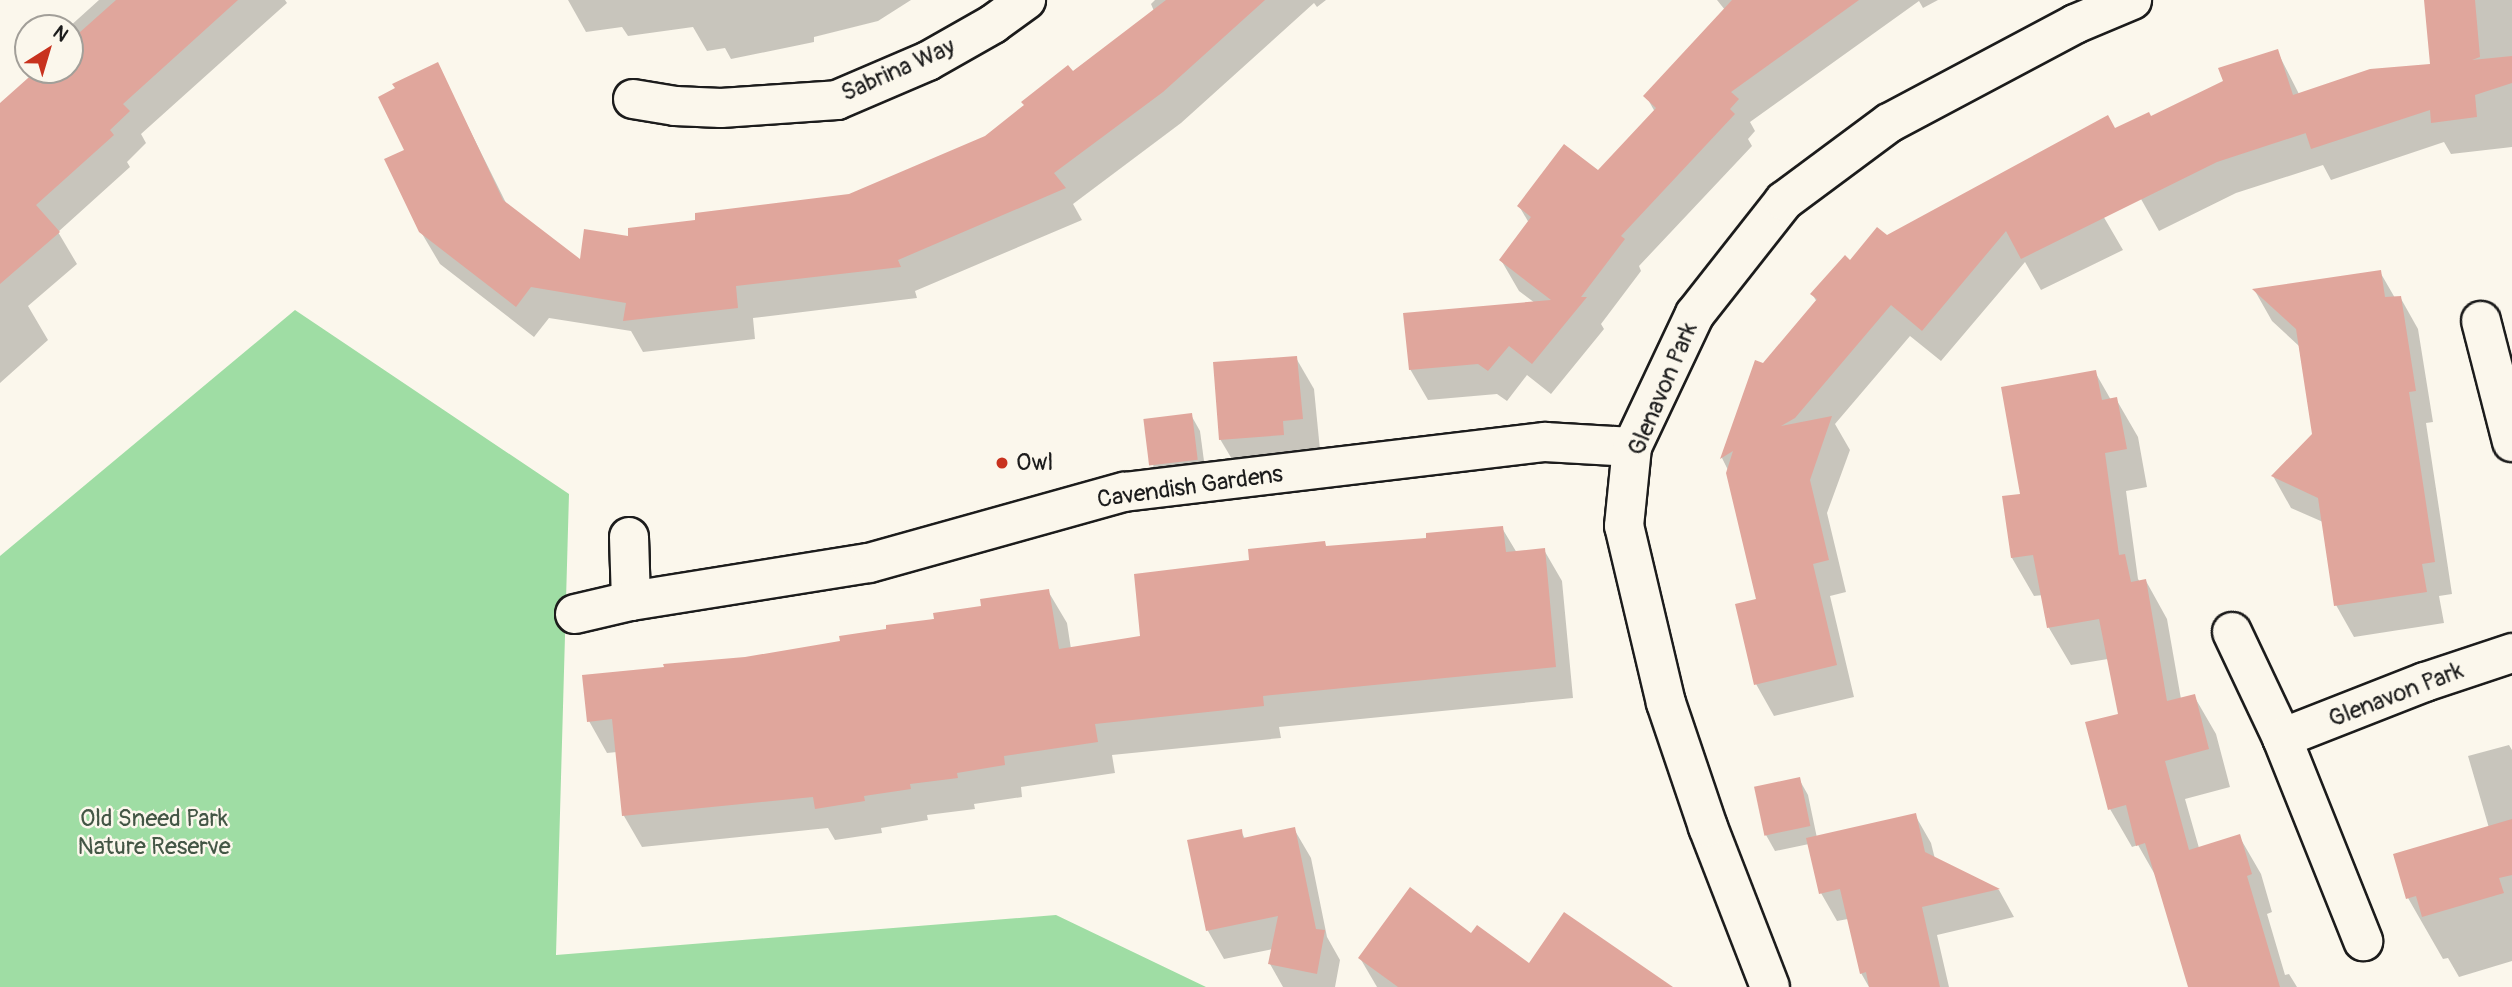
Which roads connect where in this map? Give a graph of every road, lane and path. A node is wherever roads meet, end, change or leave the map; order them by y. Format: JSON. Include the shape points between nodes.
{"nodes":[{"id":1,"x":1026,"y":0,"type":"edge"},
{"id":2,"x":2132,"y":0,"type":"edge"},
{"id":3,"x":633,"y":99,"type":"dead end"},
{"id":4,"x":2481,"y":321,"type":"dead end"},
{"id":5,"x":2512,"y":442,"type":"edge"},
{"id":6,"x":1632,"y":447,"type":"junction"},
{"id":7,"x":629,"y":537,"type":"dead end"},
{"id":8,"x":631,"y":601,"type":"junction"},
{"id":9,"x":575,"y":614,"type":"dead end"},
{"id":10,"x":2232,"y":632,"type":"dead end"},
{"id":11,"x":2512,"y":653,"type":"edge"},
{"id":12,"x":2282,"y":738,"type":"junction"},
{"id":13,"x":2363,"y":941,"type":"dead end"},
{"id":14,"x":1770,"y":987,"type":"edge"}],
"edges":[{"from":1,"to":3,"type":"street","name":"Sabrina Way","via":[[928,61],[837,100],[721,108]]},
{"from":2,"to":6,"type":"street","name":"Glenavon Park","via":[[2075,24],[1889,123],[1784,201],[1695,314]]},
{"from":4,"to":5,"type":"street"},
{"from":6,"to":8,"type":"street","name":"Cavendish Gardens","via":[[1545,442],[1124,492],[869,563]]},
{"from":6,"to":14,"type":"street","name":"Glenavon Park","via":[[1624,526],[1666,703]]},
{"from":7,"to":8,"type":"street"},
{"from":8,"to":9,"type":"street","name":"Cavendish Gardens"},
{"from":10,"to":12,"type":"street"},
{"from":11,"to":12,"type":"street","name":"Glenavon Park"},
{"from":12,"to":13,"type":"street"}]}
